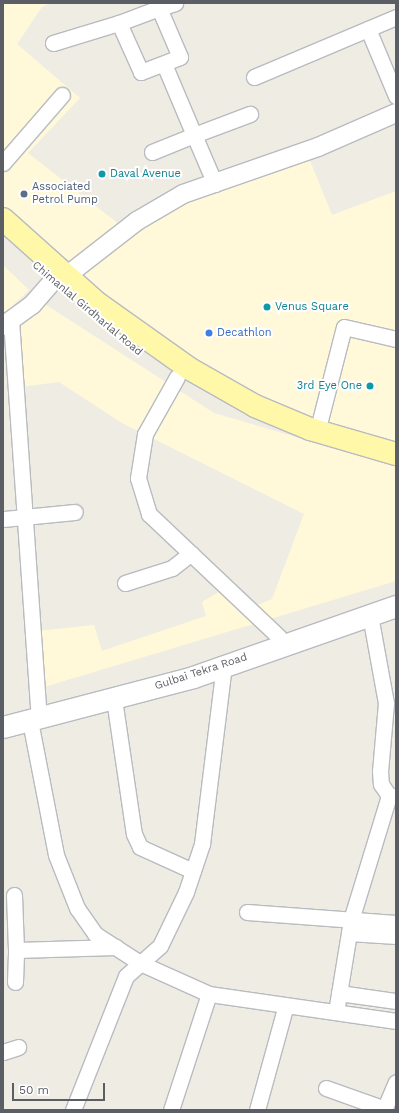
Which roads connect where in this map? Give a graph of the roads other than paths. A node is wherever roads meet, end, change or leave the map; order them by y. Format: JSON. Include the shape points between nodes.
{"nodes":[{"id":1,"x":174,"y":3,"type":"edge"},
{"id":2,"x":159,"y":8,"type":"junction"},
{"id":3,"x":396,"y":17,"type":"edge"},
{"id":4,"x":119,"y":23,"type":"junction"},
{"id":5,"x":368,"y":29,"type":"junction"},
{"id":6,"x":53,"y":44,"type":"dead end"},
{"id":7,"x":164,"y":64,"type":"junction"},
{"id":8,"x":254,"y":77,"type":"dead end"},
{"id":9,"x":62,"y":95,"type":"dead end"},
{"id":10,"x":396,"y":96,"type":"edge"},
{"id":11,"x":396,"y":113,"type":"edge"},
{"id":12,"x":250,"y":114,"type":"dead end"},
{"id":13,"x":194,"y":135,"type":"junction"},
{"id":14,"x":152,"y":152,"type":"dead end"},
{"id":15,"x":3,"y":162,"type":"edge"},
{"id":16,"x":215,"y":184,"type":"junction"},
{"id":17,"x":3,"y":219,"type":"edge"},
{"id":18,"x":3,"y":238,"type":"edge"},
{"id":19,"x":59,"y":279,"type":"junction"},
{"id":20,"x":7,"y":323,"type":"edge"},
{"id":21,"x":396,"y":339,"type":"edge"},
{"id":22,"x":177,"y":377,"type":"junction"},
{"id":23,"x":317,"y":432,"type":"junction"},
{"id":24,"x":396,"y":454,"type":"edge"},
{"id":25,"x":396,"y":467,"type":"edge"},
{"id":26,"x":75,"y":512,"type":"dead end"},
{"id":27,"x":24,"y":517,"type":"junction"},
{"id":28,"x":3,"y":519,"type":"edge"},
{"id":29,"x":191,"y":553,"type":"junction"},
{"id":30,"x":125,"y":583,"type":"dead end"},
{"id":31,"x":396,"y":596,"type":"edge"},
{"id":32,"x":396,"y":606,"type":"edge"},
{"id":33,"x":370,"y":615,"type":"junction"},
{"id":34,"x":279,"y":637,"type":"junction"},
{"id":35,"x":224,"y":666,"type":"junction"},
{"id":36,"x":114,"y":699,"type":"junction"},
{"id":37,"x":34,"y":715,"type":"junction"},
{"id":38,"x":3,"y":718,"type":"edge"},
{"id":39,"x":3,"y":727,"type":"edge"},
{"id":40,"x":393,"y":796,"type":"edge"},
{"id":41,"x":193,"y":870,"type":"junction"},
{"id":42,"x":14,"y":895,"type":"dead end"},
{"id":43,"x":247,"y":912,"type":"dead end"},
{"id":44,"x":396,"y":923,"type":"edge"},
{"id":45,"x":350,"y":926,"type":"junction"},
{"id":46,"x":396,"y":936,"type":"edge"},
{"id":47,"x":116,"y":947,"type":"junction"},
{"id":48,"x":16,"y":950,"type":"junction"},
{"id":49,"x":140,"y":963,"type":"junction"},
{"id":50,"x":15,"y":982,"type":"dead end"},
{"id":51,"x":339,"y":993,"type":"junction"},
{"id":52,"x":209,"y":994,"type":"junction"},
{"id":53,"x":396,"y":1001,"type":"edge"},
{"id":54,"x":285,"y":1008,"type":"junction"},
{"id":55,"x":336,"y":1012,"type":"junction"},
{"id":56,"x":396,"y":1021,"type":"edge"},
{"id":57,"x":18,"y":1047,"type":"dead end"},
{"id":58,"x":3,"y":1052,"type":"edge"},
{"id":59,"x":396,"y":1082,"type":"edge"},
{"id":60,"x":326,"y":1088,"type":"dead end"},
{"id":61,"x":73,"y":1110,"type":"edge"},
{"id":62,"x":171,"y":1110,"type":"edge"},
{"id":63,"x":257,"y":1110,"type":"edge"},
{"id":64,"x":384,"y":1110,"type":"edge"}],
"edges":[{"from":1,"to":2,"type":"street"},
{"from":2,"to":4,"type":"street"},
{"from":2,"to":7,"type":"street","via":[[180,57]]},
{"from":3,"to":5,"type":"street"},
{"from":4,"to":6,"type":"street"},
{"from":4,"to":7,"type":"street","via":[[141,72]]},
{"from":5,"to":8,"type":"street"},
{"from":5,"to":10,"type":"street"},
{"from":7,"to":13,"type":"street"},
{"from":9,"to":15,"type":"street"},
{"from":11,"to":16,"type":"street","via":[[318,147]]},
{"from":12,"to":13,"type":"street"},
{"from":13,"to":14,"type":"street"},
{"from":13,"to":16,"type":"street"},
{"from":16,"to":19,"type":"street","via":[[183,194],[137,221]]},
{"from":17,"to":19,"type":"main road","name":"Chimanlal Girdharlal Road"},
{"from":18,"to":19,"type":"main road","name":"Chimanlal Girdharlal Road"},
{"from":19,"to":20,"type":"street","via":[[32,305]]},
{"from":19,"to":22,"type":"main road","name":"Chimanlal Girdharlal Road","via":[[142,355]]},
{"from":19,"to":23,"type":"main road","name":"Chimanlal Girdharlal Road","via":[[190,369],[255,406]]},
{"from":20,"to":27,"type":"street"},
{"from":21,"to":23,"type":"street","via":[[344,327]]},
{"from":22,"to":25,"type":"main road","name":"Chimanlal Girdharlal Road","via":[[212,398],[294,435],[352,456]]},
{"from":22,"to":29,"type":"street","via":[[145,434],[138,478],[149,514]]},
{"from":23,"to":24,"type":"main road","name":"Chimanlal Girdharlal Road"},
{"from":26,"to":27,"type":"street"},
{"from":27,"to":28,"type":"street"},
{"from":27,"to":37,"type":"street"},
{"from":29,"to":30,"type":"street","via":[[172,568]]},
{"from":29,"to":34,"type":"street"},
{"from":31,"to":34,"type":"main road","name":"Gulbai Tekra Road"},
{"from":32,"to":33,"type":"main road","name":"Gulbai Tekra Road"},
{"from":33,"to":35,"type":"main road","name":"Gulbai Tekra Road"},
{"from":33,"to":40,"type":"street","via":[[386,703],[381,784]]},
{"from":34,"to":37,"type":"main road","name":"Gulbai Tekra Road"},
{"from":35,"to":36,"type":"main road","name":"Gulbai Tekra Road"},
{"from":35,"to":41,"type":"street","via":[[202,844]]},
{"from":36,"to":37,"type":"main road","name":"Gulbai Tekra Road"},
{"from":36,"to":41,"type":"street","via":[[134,834],[140,847]]},
{"from":37,"to":38,"type":"main road","name":"Gulbai Tekra Road"},
{"from":37,"to":39,"type":"main road","name":"Gulbai Tekra Road"},
{"from":37,"to":47,"type":"street","via":[[56,855],[77,908],[95,934]]},
{"from":40,"to":45,"type":"street"},
{"from":41,"to":49,"type":"street","via":[[160,946]]},
{"from":42,"to":48,"type":"street"},
{"from":43,"to":45,"type":"street"},
{"from":44,"to":45,"type":"street"},
{"from":45,"to":46,"type":"street"},
{"from":45,"to":51,"type":"street"},
{"from":47,"to":48,"type":"street"},
{"from":47,"to":49,"type":"street"},
{"from":48,"to":50,"type":"street"},
{"from":49,"to":52,"type":"street"},
{"from":49,"to":61,"type":"street","via":[[126,976]]},
{"from":51,"to":53,"type":"street"},
{"from":51,"to":55,"type":"street"},
{"from":52,"to":54,"type":"street"},
{"from":52,"to":62,"type":"street"},
{"from":54,"to":55,"type":"street"},
{"from":54,"to":63,"type":"street"},
{"from":55,"to":56,"type":"street"},
{"from":57,"to":58,"type":"street"},
{"from":59,"to":64,"type":"street"},
{"from":60,"to":64,"type":"street"}]}
